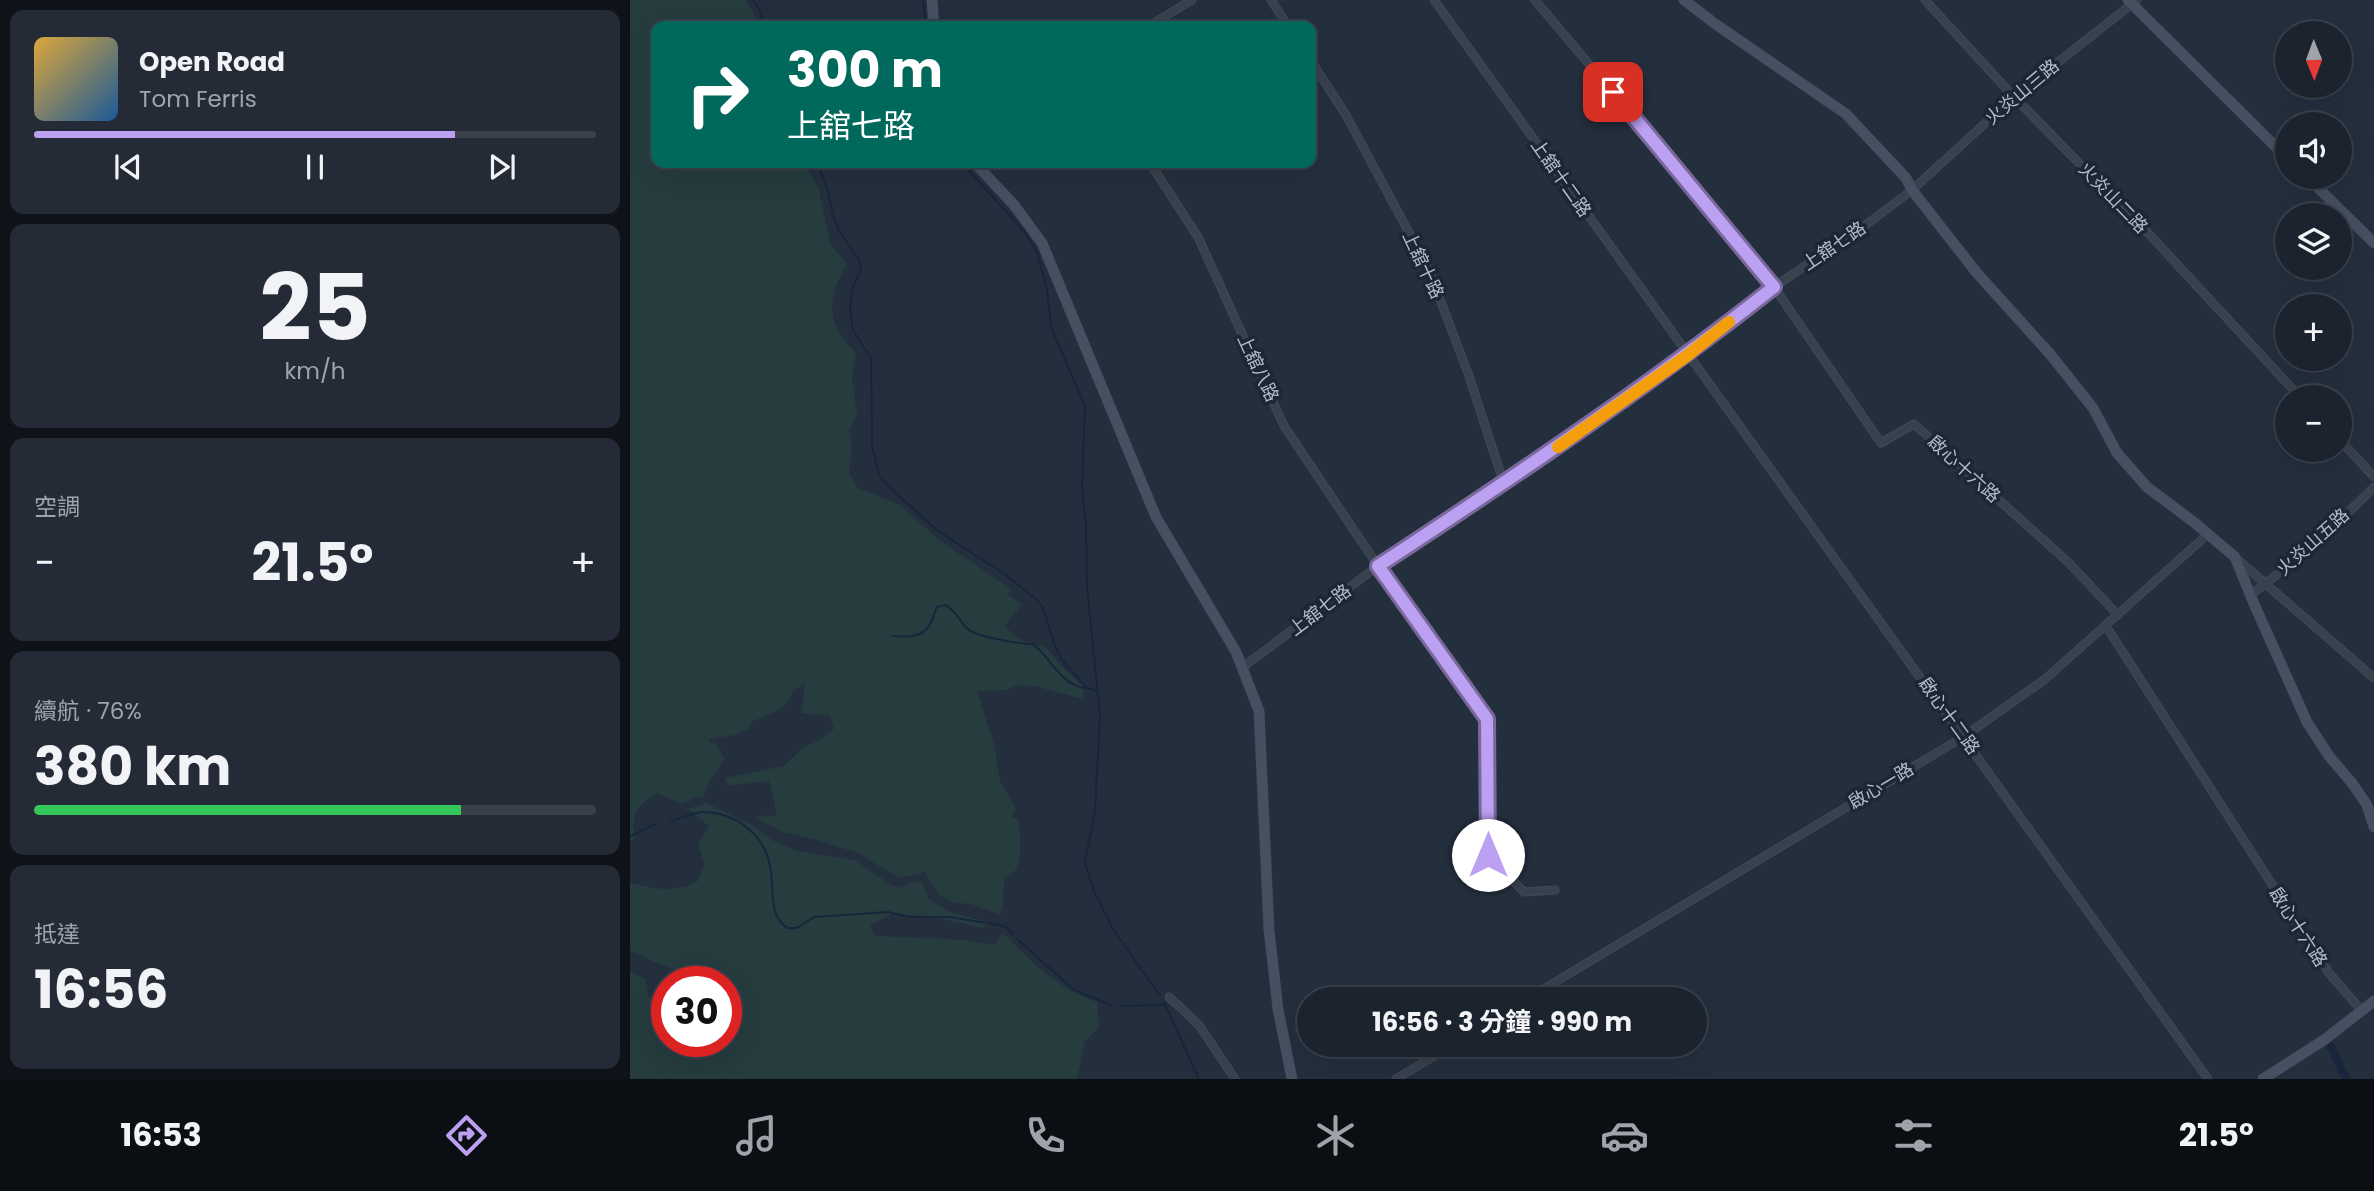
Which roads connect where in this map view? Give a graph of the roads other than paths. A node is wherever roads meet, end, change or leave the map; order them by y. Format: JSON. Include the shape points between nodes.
{"nodes":[{"id":1,"x":932,"y":0,"type":"edge"},
{"id":2,"x":1192,"y":0,"type":"edge"},
{"id":3,"x":1271,"y":0,"type":"edge"},
{"id":4,"x":1434,"y":0,"type":"edge"},
{"id":5,"x":1535,"y":0,"type":"edge"},
{"id":6,"x":1684,"y":0,"type":"edge"},
{"id":7,"x":1925,"y":0,"type":"edge"},
{"id":8,"x":2132,"y":1,"type":"edge"},
{"id":9,"x":934,"y":21,"type":"edge"},
{"id":10,"x":1157,"y":21,"type":"edge"},
{"id":11,"x":1285,"y":21,"type":"edge"},
{"id":12,"x":1316,"y":69,"type":"edge"},
{"id":13,"x":2014,"y":97,"type":"junction"},
{"id":14,"x":2275,"y":146,"type":"edge"},
{"id":15,"x":980,"y":168,"type":"edge"},
{"id":16,"x":1153,"y":168,"type":"edge"},
{"id":17,"x":2319,"y":189,"type":"edge"},
{"id":18,"x":1912,"y":190,"type":"junction"},
{"id":19,"x":2374,"y":243,"type":"edge"},
{"id":20,"x":1774,"y":287,"type":"junction"},
{"id":21,"x":1688,"y":355,"type":"junction"},
{"id":22,"x":2289,"y":385,"type":"edge"},
{"id":23,"x":2352,"y":453,"type":"edge"},
{"id":24,"x":2374,"y":477,"type":"edge"},
{"id":25,"x":1504,"y":484,"type":"junction"},
{"id":26,"x":2374,"y":487,"type":"edge"},
{"id":27,"x":2207,"y":534,"type":"junction"},
{"id":28,"x":2235,"y":557,"type":"junction"},
{"id":29,"x":1378,"y":566,"type":"junction"},
{"id":30,"x":2267,"y":583,"type":"junction"},
{"id":31,"x":2251,"y":596,"type":"junction"},
{"id":32,"x":2118,"y":615,"type":"junction"},
{"id":33,"x":2106,"y":625,"type":"junction"},
{"id":34,"x":1242,"y":667,"type":"junction"},
{"id":35,"x":2374,"y":678,"type":"edge"},
{"id":36,"x":1963,"y":737,"type":"junction"},
{"id":37,"x":2371,"y":802,"type":"edge"},
{"id":38,"x":2374,"y":827,"type":"edge"},
{"id":39,"x":1555,"y":890,"type":"dead end"},
{"id":40,"x":1548,"y":987,"type":"edge"},
{"id":41,"x":1169,"y":997,"type":"dead end"},
{"id":42,"x":2374,"y":1000,"type":"edge"},
{"id":43,"x":2362,"y":1011,"type":"junction"},
{"id":44,"x":1432,"y":1057,"type":"edge"},
{"id":45,"x":1236,"y":1079,"type":"edge"},
{"id":46,"x":1292,"y":1079,"type":"edge"},
{"id":47,"x":1396,"y":1079,"type":"edge"},
{"id":48,"x":2208,"y":1079,"type":"edge"},
{"id":49,"x":2263,"y":1079,"type":"edge"}],
"edges":[{"from":1,"to":9,"type":"street"},
{"from":2,"to":10,"type":"street"},
{"from":3,"to":11,"type":"street"},
{"from":4,"to":21,"type":"street","name":"上舘十二路"},
{"from":5,"to":20,"type":"street"},
{"from":6,"to":18,"type":"street","via":[[1846,114]]},
{"from":7,"to":13,"type":"street","name":"火炎山二路"},
{"from":8,"to":13,"type":"street","name":"火炎山三路"},
{"from":8,"to":14,"type":"street"},
{"from":12,"to":25,"type":"street","name":"上舘十路","via":[[1346,114],[1429,270]]},
{"from":13,"to":18,"type":"street","name":"火炎山三路"},
{"from":13,"to":22,"type":"street","name":"火炎山二路"},
{"from":15,"to":34,"type":"street","via":[[1042,243],[1156,517]]},
{"from":16,"to":29,"type":"street","name":"上舘八路","via":[[1198,237],[1284,426]]},
{"from":17,"to":19,"type":"street"},
{"from":18,"to":20,"type":"street","name":"上舘七路"},
{"from":18,"to":27,"type":"street","via":[[2093,408],[2117,453],[2147,487]]},
{"from":20,"to":21,"type":"street","name":"上舘七路"},
{"from":20,"to":32,"type":"street","name":"啟心十六路","via":[[1881,443],[1914,424],[2068,562]]},
{"from":21,"to":25,"type":"street","name":"上舘七路"},
{"from":21,"to":36,"type":"street","name":"啟心十二路"},
{"from":23,"to":24,"type":"street"},
{"from":25,"to":29,"type":"street","name":"上舘七路"},
{"from":26,"to":30,"type":"street","name":"火炎山五路"},
{"from":27,"to":28,"type":"street"},
{"from":27,"to":32,"type":"street","name":"啟心一路"},
{"from":28,"to":30,"type":"street"},
{"from":28,"to":31,"type":"street"},
{"from":29,"to":34,"type":"street","name":"上舘七路"},
{"from":29,"to":39,"type":"street","name":"上舘八路","via":[[1487,719],[1488,855],[1524,892]]},
{"from":30,"to":31,"type":"street","name":"火炎山五路"},
{"from":30,"to":35,"type":"street"},
{"from":31,"to":37,"type":"street","via":[[2307,722],[2329,756]]},
{"from":32,"to":33,"type":"street","name":"啟心一路"},
{"from":33,"to":36,"type":"street","name":"啟心一路","via":[[2044,680]]},
{"from":33,"to":43,"type":"street","name":"啟心十六路","via":[[2329,973]]},
{"from":34,"to":46,"type":"street","via":[[1259,711],[1269,930]]},
{"from":36,"to":40,"type":"street","name":"啟心一路"},
{"from":36,"to":48,"type":"street","name":"啟心十二路"},
{"from":37,"to":38,"type":"street"},
{"from":41,"to":45,"type":"street","via":[[1199,1025]]},
{"from":42,"to":43,"type":"street"},
{"from":43,"to":49,"type":"street"},
{"from":44,"to":47,"type":"street"}]}
